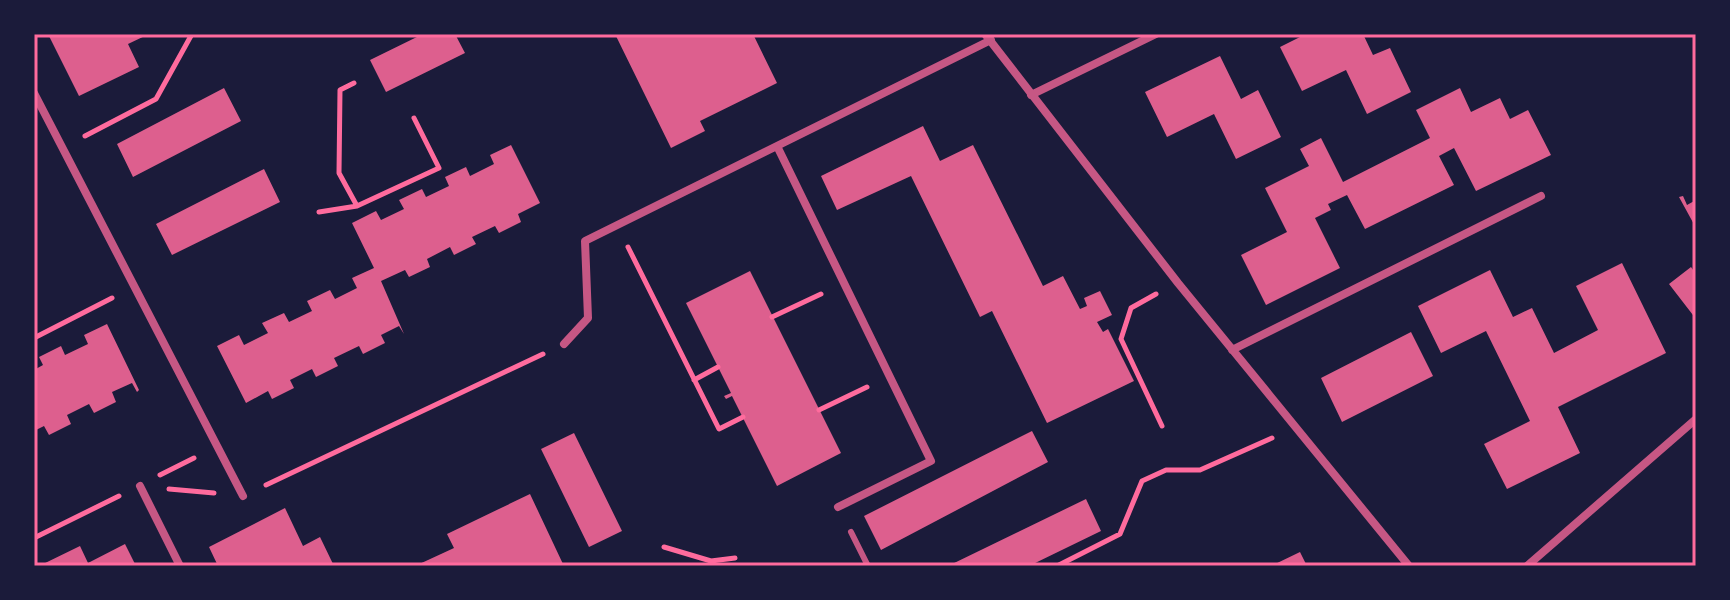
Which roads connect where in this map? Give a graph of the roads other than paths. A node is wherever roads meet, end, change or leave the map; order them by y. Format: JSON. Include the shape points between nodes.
{"nodes":[{"id":1,"x":1156,"y":34,"type":"edge"},
{"id":2,"x":988,"y":37,"type":"edge"},
{"id":3,"x":34,"y":93,"type":"edge"},
{"id":4,"x":1031,"y":95,"type":"junction"},
{"id":5,"x":777,"y":146,"type":"junction"},
{"id":6,"x":1541,"y":196,"type":"dead end"},
{"id":7,"x":564,"y":344,"type":"road end"},
{"id":8,"x":1232,"y":350,"type":"junction"},
{"id":9,"x":1696,"y":419,"type":"edge"},
{"id":10,"x":140,"y":486,"type":"road end"},
{"id":11,"x":243,"y":496,"type":"road end"},
{"id":12,"x":838,"y":507,"type":"dead end"},
{"id":13,"x":851,"y":532,"type":"dead end"},
{"id":14,"x":180,"y":566,"type":"edge"},
{"id":15,"x":868,"y":566,"type":"edge"},
{"id":16,"x":1409,"y":566,"type":"edge"},
{"id":17,"x":1527,"y":566,"type":"edge"}],
"edges":[{"from":1,"to":4,"type":"street"},
{"from":2,"to":4,"type":"street"},
{"from":2,"to":5,"type":"street"},
{"from":3,"to":11,"type":"street"},
{"from":4,"to":8,"type":"street"},
{"from":5,"to":7,"type":"street","via":[[585,241],[588,318]]},
{"from":5,"to":12,"type":"street","via":[[931,461]]},
{"from":6,"to":8,"type":"street"},
{"from":8,"to":16,"type":"street"},
{"from":9,"to":17,"type":"street"},
{"from":10,"to":14,"type":"street"},
{"from":13,"to":15,"type":"lane"}]}
